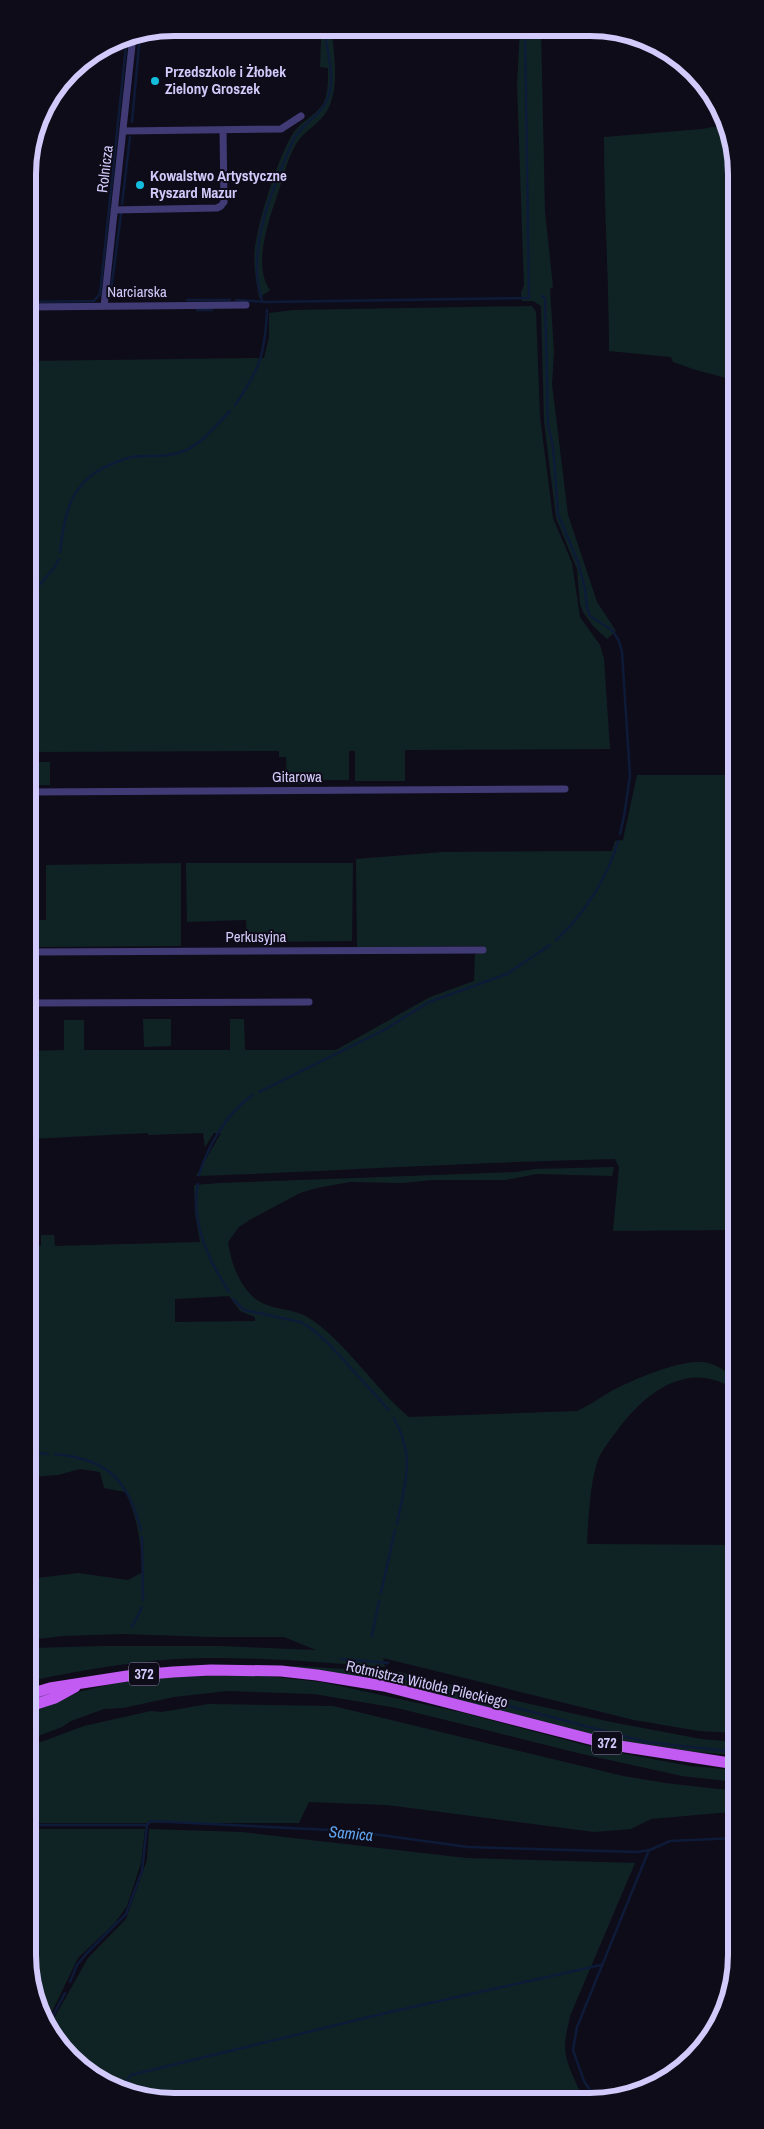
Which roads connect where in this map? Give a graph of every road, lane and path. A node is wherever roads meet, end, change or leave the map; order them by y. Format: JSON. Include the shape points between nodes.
{"nodes":[{"id":1,"x":132,"y":43,"type":"edge"},
{"id":2,"x":301,"y":116,"type":"dead end"},
{"id":3,"x":223,"y":130,"type":"junction"},
{"id":4,"x":123,"y":131,"type":"junction"},
{"id":5,"x":114,"y":210,"type":"junction"},
{"id":6,"x":246,"y":305,"type":"dead end"},
{"id":7,"x":104,"y":306,"type":"junction"},
{"id":8,"x":37,"y":307,"type":"edge"},
{"id":9,"x":565,"y":789,"type":"dead end"},
{"id":10,"x":37,"y":792,"type":"edge"},
{"id":11,"x":483,"y":950,"type":"dead end"},
{"id":12,"x":37,"y":952,"type":"edge"},
{"id":13,"x":309,"y":1002,"type":"dead end"},
{"id":14,"x":37,"y":1003,"type":"edge"},
{"id":15,"x":78,"y":1685,"type":"junction"},
{"id":16,"x":36,"y":1692,"type":"edge"},
{"id":17,"x":36,"y":1704,"type":"edge"},
{"id":18,"x":727,"y":1763,"type":"edge"}],
"edges":[{"from":1,"to":4,"type":"street","name":"Rolnicza"},
{"from":2,"to":3,"type":"street","via":[[282,129]]},
{"from":3,"to":4,"type":"street"},
{"from":3,"to":5,"type":"street","via":[[224,202],[221,206]]},
{"from":4,"to":5,"type":"street","name":"Rolnicza"},
{"from":5,"to":7,"type":"street","name":"Rolnicza"},
{"from":6,"to":7,"type":"street","name":"Narciarska"},
{"from":7,"to":8,"type":"street","name":"Narciarska"},
{"from":9,"to":10,"type":"street","name":"Gitarowa"},
{"from":11,"to":12,"type":"street","name":"Perkusyjna"},
{"from":13,"to":14,"type":"street"},
{"from":15,"to":16,"type":"main road","name":"Rotmistrza Witolda Pileckiego","number":"372"},
{"from":15,"to":17,"type":"main road","name":"Rotmistrza Witolda Pileckiego","number":"372"},
{"from":15,"to":18,"type":"main road","name":"Rotmistrza Witolda Pileckiego","number":"372","via":[[127,1676],[211,1670],[317,1675],[384,1686],[613,1744]]}]}
